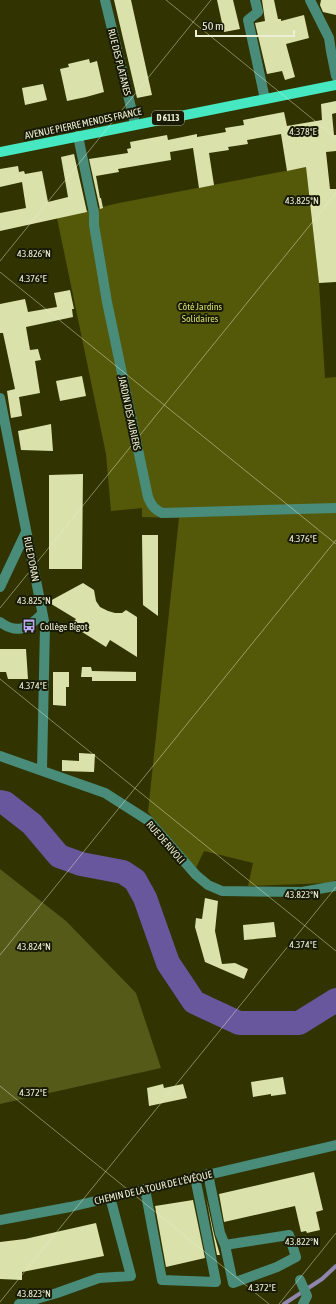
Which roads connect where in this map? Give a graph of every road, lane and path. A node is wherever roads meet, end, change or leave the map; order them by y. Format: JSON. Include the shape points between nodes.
{"nodes":[{"id":1,"x":105,"y":0,"type":"edge"},
{"id":2,"x":255,"y":0,"type":"edge"},
{"id":3,"x":310,"y":0,"type":"edge"},
{"id":4,"x":333,"y":50,"type":"edge"},
{"id":5,"x":336,"y":76,"type":"edge"},
{"id":6,"x":336,"y":85,"type":"edge"},
{"id":7,"x":265,"y":99,"type":"junction"},
{"id":8,"x":135,"y":124,"type":"junction"},
{"id":9,"x":78,"y":136,"type":"junction"},
{"id":10,"x":0,"y":152,"type":"edge"},
{"id":11,"x":0,"y":398,"type":"edge"},
{"id":12,"x":336,"y":508,"type":"edge"},
{"id":13,"x":26,"y":532,"type":"junction"},
{"id":14,"x":0,"y":587,"type":"edge"},
{"id":15,"x":42,"y":614,"type":"junction"},
{"id":16,"x":0,"y":622,"type":"edge"},
{"id":17,"x":0,"y":756,"type":"edge"},
{"id":18,"x":42,"y":770,"type":"junction"},
{"id":19,"x":336,"y":886,"type":"edge"},
{"id":20,"x":336,"y":1139,"type":"edge"},
{"id":21,"x":336,"y":1145,"type":"edge"},
{"id":22,"x":305,"y":1152,"type":"junction"},
{"id":23,"x":208,"y":1174,"type":"junction"},
{"id":24,"x":195,"y":1177,"type":"junction"},
{"id":25,"x":145,"y":1189,"type":"junction"},
{"id":26,"x":110,"y":1197,"type":"junction"},
{"id":27,"x":0,"y":1220,"type":"edge"},
{"id":28,"x":225,"y":1245,"type":"junction"},
{"id":29,"x":300,"y":1280,"type":"dead end"},
{"id":30,"x":305,"y":1300,"type":"edge"},
{"id":31,"x":19,"y":1304,"type":"edge"}],
"edges":[{"from":1,"to":8,"type":"street","name":"RUE DES PLATANES"},
{"from":2,"to":7,"type":"street","via":[[258,12],[248,20]]},
{"from":3,"to":4,"type":"street"},
{"from":4,"to":5,"type":"street"},
{"from":6,"to":7,"type":"main road","name":"AVENUE PIERRE MENDES FRANCE","number":"D 6113"},
{"from":7,"to":8,"type":"main road","name":"AVENUE PIERRE MENDES FRANCE","number":"D 6113"},
{"from":8,"to":9,"type":"main road","name":"AVENUE PIERRE MENDES FRANCE","number":"D 6113"},
{"from":9,"to":10,"type":"main road","name":"AVENUE PIERRE MENDES FRANCE","number":"D 6113"},
{"from":9,"to":12,"type":"street","name":"JARDIN DES AURIERS","via":[[94,214],[107,302],[148,497],[155,510],[162,513]]},
{"from":11,"to":13,"type":"street","name":"RUE D'ORAN"},
{"from":13,"to":14,"type":"street"},
{"from":13,"to":15,"type":"street","name":"RUE D'ORAN"},
{"from":15,"to":16,"type":"street","via":[[25,628],[12,628]]},
{"from":15,"to":18,"type":"street","name":"RUE D'ORAN","via":[[45,626]]},
{"from":17,"to":18,"type":"street","name":"RUE DE RIVOLI"},
{"from":18,"to":19,"type":"street","name":"RUE DE RIVOLI","via":[[105,793],[149,821],[196,876],[208,885],[222,890],[302,892]]},
{"from":20,"to":22,"type":"street","name":"CHEMIN DE LA TOUR DE L'ÉVÊQUE"},
{"from":21,"to":22,"type":"street","name":"CHEMIN DE LA TOUR DE L'ÉVÊQUE"},
{"from":22,"to":23,"type":"street","name":"CHEMIN DE LA TOUR DE L'ÉVÊQUE"},
{"from":23,"to":24,"type":"street","name":"CHEMIN DE LA TOUR DE L'ÉVÊQUE"},
{"from":23,"to":28,"type":"street","via":[[220,1233]]},
{"from":24,"to":25,"type":"street","name":"CHEMIN DE LA TOUR DE L'ÉVÊQUE"},
{"from":24,"to":25,"type":"street","via":[[216,1282],[162,1280]]},
{"from":25,"to":26,"type":"street","name":"CHEMIN DE LA TOUR DE L'ÉVÊQUE"},
{"from":26,"to":27,"type":"street","name":"CHEMIN DE LA TOUR DE L'ÉVÊQUE"},
{"from":26,"to":31,"type":"street","via":[[131,1276],[99,1278]]},
{"from":28,"to":28,"type":"street","via":[[233,1283],[296,1257],[289,1235]]},
{"from":29,"to":30,"type":"street"}]}
